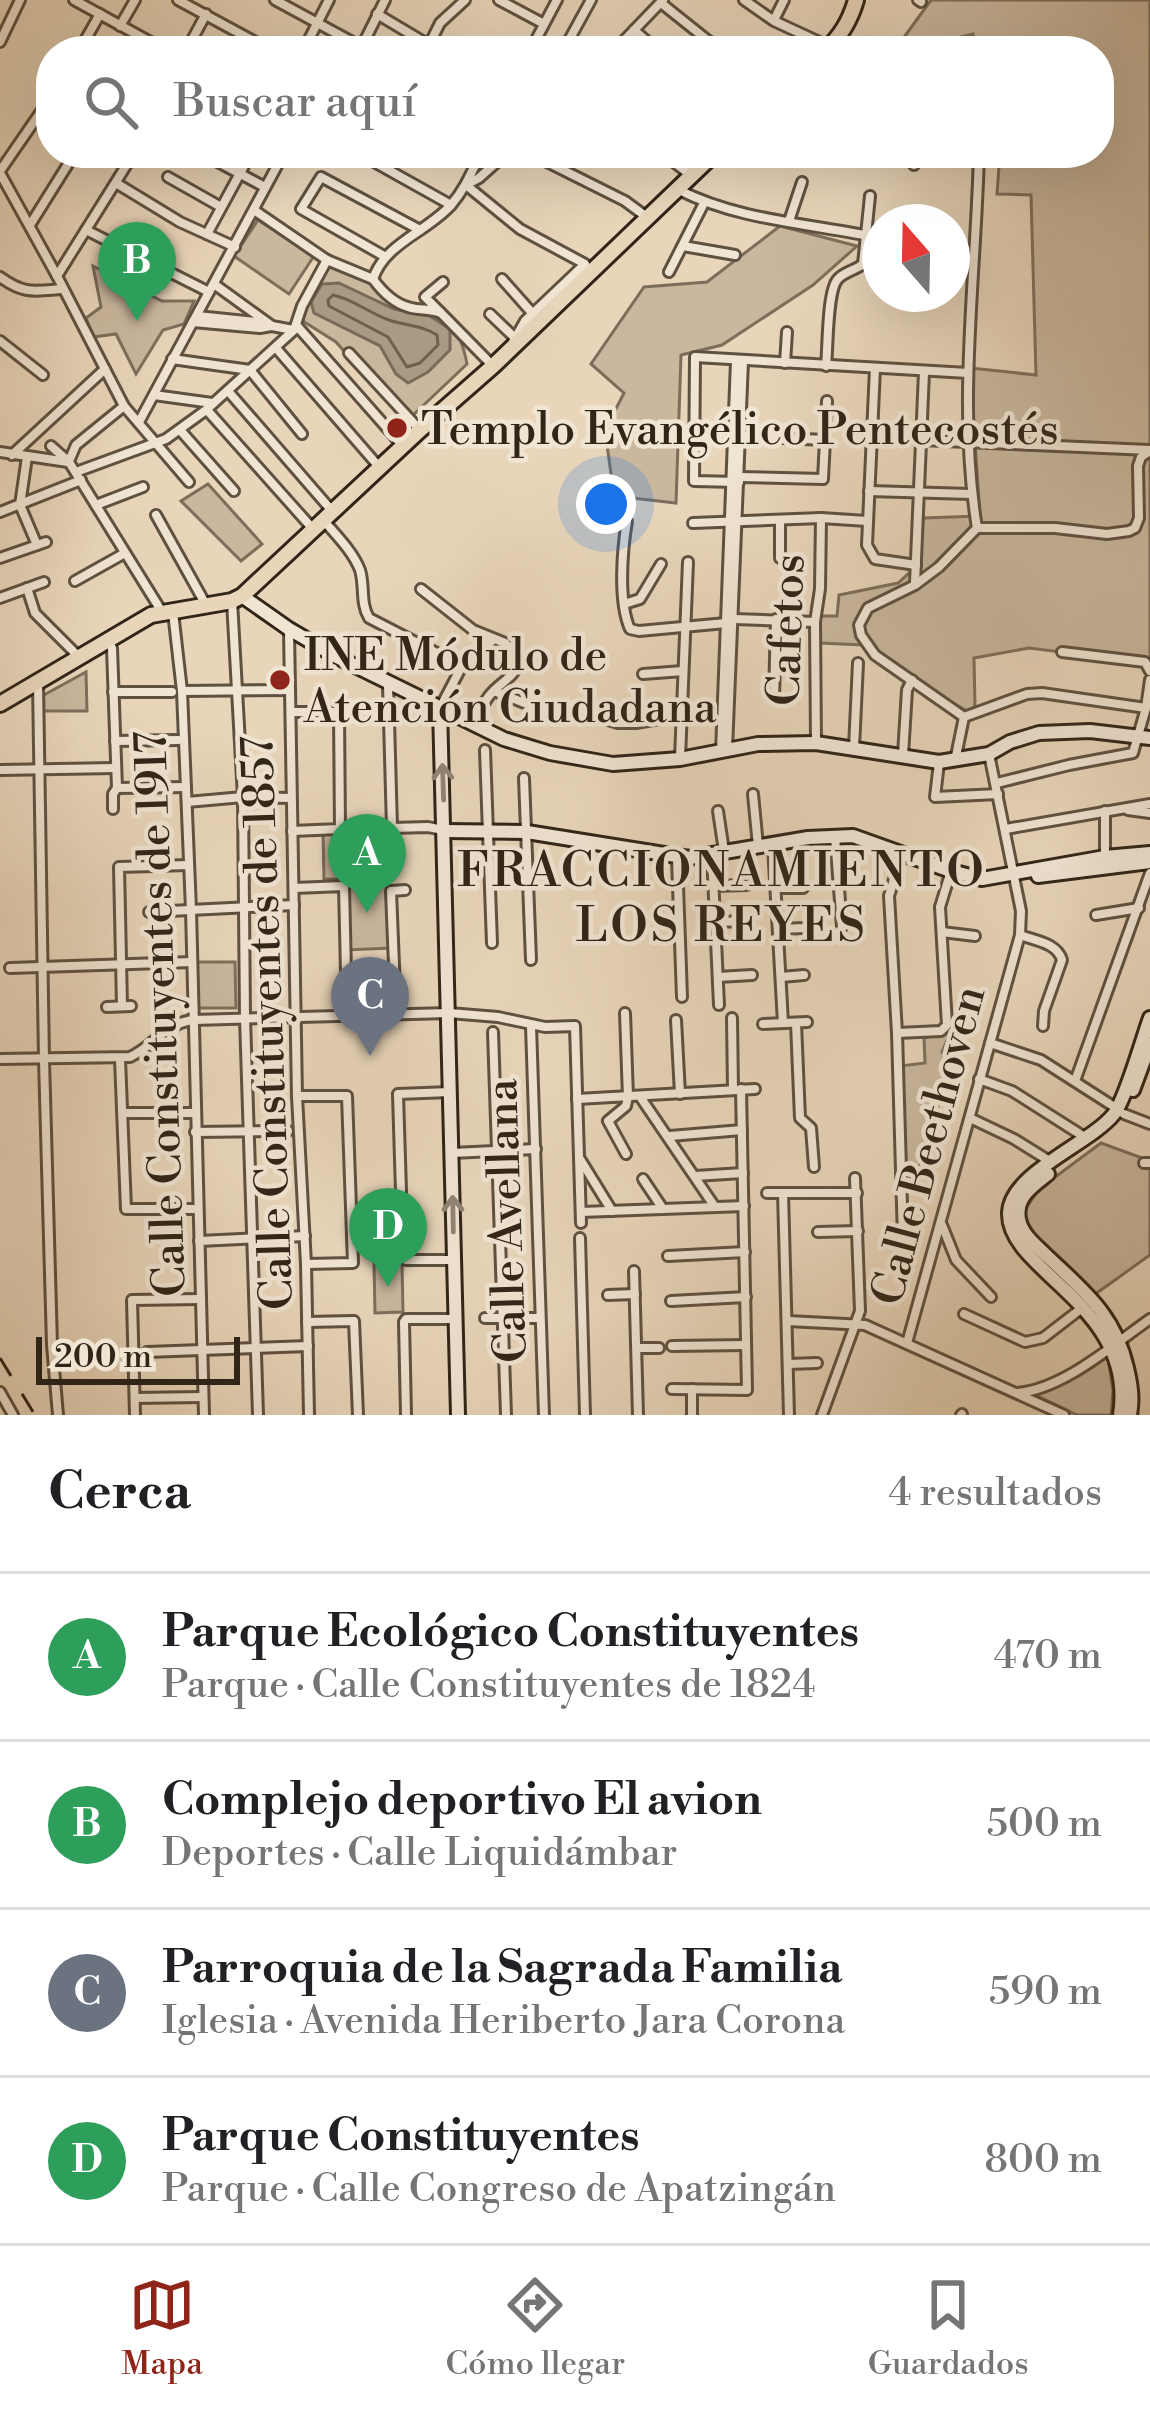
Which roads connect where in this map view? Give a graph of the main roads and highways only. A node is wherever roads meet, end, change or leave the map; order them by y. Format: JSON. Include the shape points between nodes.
{"nodes":[{"id":1,"x":857,"y":4,"type":"edge"},
{"id":2,"x":836,"y":36,"type":"edge"},
{"id":3,"x":700,"y":168,"type":"edge"},
{"id":4,"x":237,"y":598,"type":"junction"},
{"id":5,"x":168,"y":612,"type":"junction"},
{"id":6,"x":38,"y":687,"type":"junction"},
{"id":7,"x":440,"y":708,"type":"junction"},
{"id":8,"x":0,"y":710,"type":"edge"},
{"id":9,"x":1144,"y":737,"type":"edge"},
{"id":10,"x":445,"y":831,"type":"junction"},
{"id":11,"x":1150,"y":857,"type":"edge"},
{"id":12,"x":1015,"y":876,"type":"junction"},
{"id":13,"x":1150,"y":1018,"type":"edge"},
{"id":14,"x":1150,"y":1044,"type":"edge"},
{"id":15,"x":1121,"y":1111,"type":"junction"},
{"id":16,"x":1114,"y":1343,"type":"junction"},
{"id":17,"x":458,"y":1415,"type":"edge"},
{"id":18,"x":1120,"y":1415,"type":"edge"},
{"id":19,"x":1130,"y":1415,"type":"edge"}],
"edges":[{"from":1,"to":2,"type":"main road"},
{"from":3,"to":4,"type":"main road"},
{"from":4,"to":5,"type":"main road"},
{"from":4,"to":7,"type":"main road"},
{"from":5,"to":6,"type":"main road"},
{"from":5,"to":6,"type":"main road","via":[[141,620]]},
{"from":6,"to":8,"type":"main road"},
{"from":7,"to":9,"type":"main road","via":[[526,747],[614,764],[816,742],[939,762],[989,754],[1040,733]]},
{"from":10,"to":7,"type":"main road","one_way":true},
{"from":10,"to":12,"type":"main road","via":[[527,832],[677,858],[864,838],[951,871]]},
{"from":17,"to":10,"type":"main road","one_way":true},
{"from":11,"to":12,"type":"main road"},
{"from":11,"to":12,"type":"main road","via":[[1106,856]]},
{"from":13,"to":15,"type":"main road"},
{"from":14,"to":15,"type":"main road"},
{"from":15,"to":16,"type":"main road","via":[[1028,1190],[1018,1211],[1029,1239],[1096,1303]]},
{"from":15,"to":16,"type":"main road","via":[[1016,1191],[1009,1213],[1022,1246]]},
{"from":16,"to":18,"type":"main road"},
{"from":16,"to":19,"type":"main road","via":[[1132,1391]]}]}
